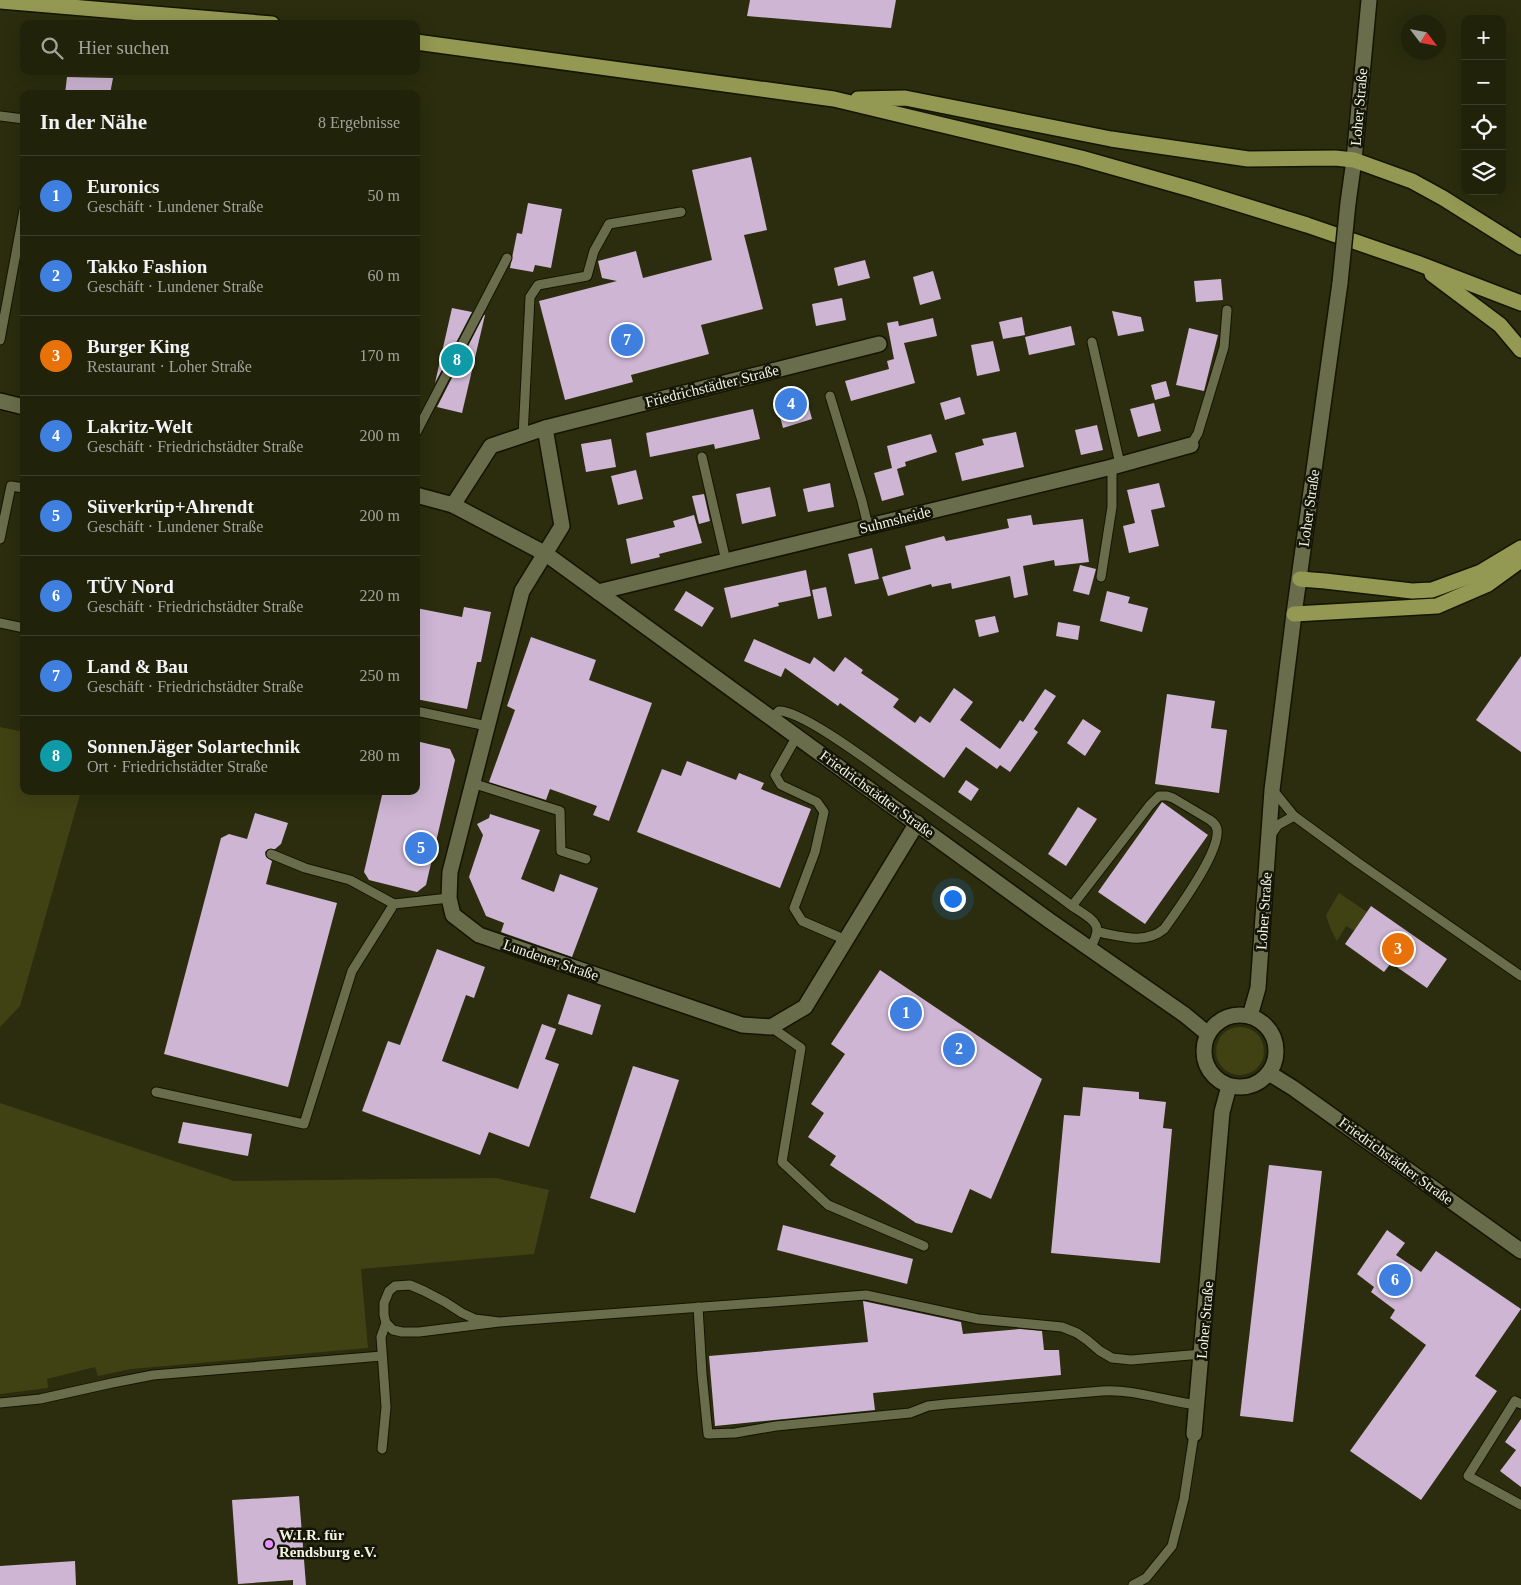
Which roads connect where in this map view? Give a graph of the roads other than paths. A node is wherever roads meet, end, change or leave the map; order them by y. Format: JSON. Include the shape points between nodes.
{"nodes":[{"id":1,"x":1369,"y":0,"type":"edge"},
{"id":2,"x":0,"y":1,"type":"edge"},
{"id":3,"x":225,"y":20,"type":"edge"},
{"id":4,"x":420,"y":43,"type":"edge"},
{"id":5,"x":834,"y":99,"type":"junction"},
{"id":6,"x":0,"y":116,"type":"edge"},
{"id":7,"x":20,"y":118,"type":"edge"},
{"id":8,"x":1354,"y":160,"type":"junction"},
{"id":9,"x":681,"y":212,"type":"dead end"},
{"id":10,"x":20,"y":232,"type":"edge"},
{"id":11,"x":1521,"y":246,"type":"edge"},
{"id":12,"x":507,"y":258,"type":"dead end"},
{"id":13,"x":1417,"y":263,"type":"junction"},
{"id":14,"x":1521,"y":303,"type":"edge"},
{"id":15,"x":1227,"y":310,"type":"dead end"},
{"id":16,"x":0,"y":340,"type":"edge"},
{"id":17,"x":1092,"y":342,"type":"dead end"},
{"id":18,"x":879,"y":344,"type":"dead end"},
{"id":19,"x":1521,"y":350,"type":"edge"},
{"id":20,"x":830,"y":396,"type":"dead end"},
{"id":21,"x":0,"y":401,"type":"edge"},
{"id":22,"x":20,"y":405,"type":"edge"},
{"id":23,"x":420,"y":425,"type":"edge"},
{"id":24,"x":545,"y":428,"type":"junction"},
{"id":25,"x":523,"y":436,"type":"junction"},
{"id":26,"x":1191,"y":445,"type":"joint"},
{"id":27,"x":702,"y":457,"type":"dead end"},
{"id":28,"x":1116,"y":466,"type":"junction"},
{"id":29,"x":20,"y":487,"type":"edge"},
{"id":30,"x":420,"y":496,"type":"edge"},
{"id":31,"x":453,"y":505,"type":"junction"},
{"id":32,"x":868,"y":526,"type":"junction"},
{"id":33,"x":0,"y":539,"type":"edge"},
{"id":34,"x":1521,"y":548,"type":"edge"},
{"id":35,"x":546,"y":554,"type":"junction"},
{"id":36,"x":1521,"y":560,"type":"edge"},
{"id":37,"x":726,"y":561,"type":"junction"},
{"id":38,"x":1101,"y":577,"type":"dead end"},
{"id":39,"x":1300,"y":579,"type":"junction"},
{"id":40,"x":598,"y":592,"type":"junction"},
{"id":41,"x":1294,"y":614,"type":"junction"},
{"id":42,"x":0,"y":623,"type":"edge"},
{"id":43,"x":20,"y":627,"type":"edge"},
{"id":44,"x":420,"y":712,"type":"edge"},
{"id":45,"x":772,"y":718,"type":"junction"},
{"id":46,"x":487,"y":726,"type":"junction"},
{"id":47,"x":797,"y":736,"type":"junction"},
{"id":48,"x":472,"y":783,"type":"junction"},
{"id":49,"x":1272,"y":790,"type":"junction"},
{"id":50,"x":1294,"y":816,"type":"junction"},
{"id":51,"x":917,"y":823,"type":"junction"},
{"id":52,"x":1269,"y":838,"type":"junction"},
{"id":53,"x":271,"y":854,"type":"dead end"},
{"id":54,"x":586,"y":859,"type":"dead end"},
{"id":55,"x":449,"y":898,"type":"junction"},
{"id":56,"x":394,"y":904,"type":"junction"},
{"id":57,"x":1072,"y":906,"type":"junction"},
{"id":58,"x":1098,"y":932,"type":"junction"},
{"id":59,"x":846,"y":940,"type":"junction"},
{"id":60,"x":1090,"y":948,"type":"junction"},
{"id":61,"x":1521,"y":976,"type":"edge"},
{"id":62,"x":1250,"y":1016,"type":"junction"},
{"id":63,"x":771,"y":1027,"type":"junction"},
{"id":64,"x":1208,"y":1034,"type":"junction"},
{"id":65,"x":1269,"y":1073,"type":"junction"},
{"id":66,"x":1229,"y":1086,"type":"junction"},
{"id":67,"x":156,"y":1092,"type":"dead end"},
{"id":68,"x":924,"y":1246,"type":"dead end"},
{"id":69,"x":1521,"y":1251,"type":"edge"},
{"id":70,"x":698,"y":1307,"type":"junction"},
{"id":71,"x":499,"y":1322,"type":"junction"},
{"id":72,"x":386,"y":1323,"type":"junction"},
{"id":73,"x":1202,"y":1354,"type":"junction"},
{"id":74,"x":382,"y":1356,"type":"junction"},
{"id":75,"x":0,"y":1403,"type":"edge"},
{"id":76,"x":1521,"y":1404,"type":"edge"},
{"id":77,"x":1197,"y":1405,"type":"junction"},
{"id":78,"x":1194,"y":1434,"type":"joint"},
{"id":79,"x":382,"y":1449,"type":"dead end"},
{"id":80,"x":1521,"y":1505,"type":"edge"},
{"id":81,"x":1133,"y":1585,"type":"edge"}],
"edges":[{"from":1,"to":8,"type":"street","name":"Loher Straße"},
{"from":2,"to":3,"type":"main road"},
{"from":4,"to":5,"type":"main road"},
{"from":5,"to":8,"type":"main road","via":[[905,98],[1111,139],[1248,159]]},
{"from":5,"to":13,"type":"main road","via":[[1091,161],[1307,225]]},
{"from":6,"to":7,"type":"lane"},
{"from":8,"to":11,"type":"main road","via":[[1412,180]]},
{"from":8,"to":39,"type":"street","name":"Loher Straße","bridge":true},
{"from":9,"to":25,"type":"lane","via":[[609,224],[594,252],[587,276],[538,285],[530,297]]},
{"from":10,"to":16,"type":"lane"},
{"from":12,"to":23,"type":"lane"},
{"from":13,"to":14,"type":"main road"},
{"from":13,"to":19,"type":"main road","via":[[1500,325]]},
{"from":15,"to":26,"type":"lane","via":[[1224,347],[1198,433]]},
{"from":17,"to":28,"type":"lane"},
{"from":18,"to":24,"type":"street","name":"Friedrichstädter Straße"},
{"from":20,"to":32,"type":"lane"},
{"from":21,"to":22,"type":"street"},
{"from":24,"to":25,"type":"street","name":"Friedrichstädter Straße"},
{"from":24,"to":35,"type":"street","via":[[562,526]]},
{"from":25,"to":31,"type":"street","name":"Friedrichstädter Straße","via":[[491,446]]},
{"from":26,"to":28,"type":"street","name":"Suhmsheide"},
{"from":27,"to":37,"type":"lane"},
{"from":28,"to":32,"type":"street","name":"Suhmsheide"},
{"from":28,"to":38,"type":"lane"},
{"from":29,"to":33,"type":"lane","via":[[11,486]]},
{"from":30,"to":31,"type":"street","name":"Friedrichstädter Straße"},
{"from":31,"to":35,"type":"street","name":"Friedrichstädter Straße"},
{"from":32,"to":37,"type":"street","name":"Suhmsheide"},
{"from":34,"to":39,"type":"main road","via":[[1481,572],[1432,590],[1412,591]]},
{"from":35,"to":40,"type":"street","name":"Friedrichstädter Straße"},
{"from":35,"to":46,"type":"street","name":"Lundener Straße","via":[[522,591]]},
{"from":36,"to":41,"type":"main road","via":[[1488,584],[1437,606]]},
{"from":37,"to":40,"type":"street","name":"Suhmsheide"},
{"from":39,"to":41,"type":"street","name":"Loher Straße"},
{"from":40,"to":45,"type":"street","name":"Friedrichstädter Straße"},
{"from":41,"to":49,"type":"street","name":"Loher Straße"},
{"from":42,"to":43,"type":"lane"},
{"from":44,"to":46,"type":"lane"},
{"from":45,"to":47,"type":"street","name":"Friedrichstädter Straße"},
{"from":45,"to":57,"type":"lane","via":[[779,711],[785,711],[813,724]]},
{"from":46,"to":48,"type":"street","name":"Lundener Straße"},
{"from":47,"to":51,"type":"street","name":"Friedrichstädter Straße"},
{"from":47,"to":59,"type":"lane","via":[[775,775],[781,785],[817,802],[824,812],[815,852],[794,908],[802,921]]},
{"from":48,"to":54,"type":"lane","via":[[560,811],[561,851]]},
{"from":48,"to":55,"type":"street","name":"Lundener Straße","via":[[450,872]]},
{"from":49,"to":50,"type":"lane"},
{"from":49,"to":52,"type":"street","name":"Loher Straße"},
{"from":50,"to":52,"type":"lane","via":[[1278,825]]},
{"from":50,"to":61,"type":"lane"},
{"from":51,"to":59,"type":"street"},
{"from":51,"to":60,"type":"street","name":"Friedrichstädter Straße"},
{"from":52,"to":62,"type":"street","name":"Loher Straße","via":[[1258,988]]},
{"from":53,"to":56,"type":"lane","via":[[305,868],[350,880]]},
{"from":55,"to":56,"type":"lane"},
{"from":55,"to":63,"type":"street","name":"Lundener Straße","via":[[453,915],[479,935],[742,1026]]},
{"from":56,"to":67,"type":"lane","via":[[352,971],[304,1124]]},
{"from":57,"to":58,"type":"lane","via":[[1094,922]]},
{"from":57,"to":58,"type":"lane","via":[[1160,796],[1174,798],[1214,824],[1216,839],[1204,866],[1164,929],[1147,938]]},
{"from":58,"to":60,"type":"lane"},
{"from":59,"to":63,"type":"street","via":[[804,1008]]},
{"from":60,"to":64,"type":"street","name":"Friedrichstädter Straße"},
{"from":62,"to":64,"type":"street","via":[[1230,1016],[1217,1023]]},
{"from":62,"to":65,"type":"street","via":[[1264,1024],[1273,1036],[1276,1051]]},
{"from":63,"to":68,"type":"lane","via":[[801,1048],[782,1162],[828,1205]]},
{"from":64,"to":66,"type":"street","via":[[1204,1054],[1208,1068]]},
{"from":65,"to":66,"type":"street","via":[[1256,1084],[1238,1088]]},
{"from":65,"to":69,"type":"street","name":"Friedrichstädter Straße"},
{"from":66,"to":73,"type":"street","name":"Loher Straße","via":[[1222,1112]]},
{"from":70,"to":71,"type":"lane"},
{"from":70,"to":73,"type":"lane","via":[[866,1295],[978,1320],[1062,1327],[1082,1336],[1112,1358],[1131,1360]]},
{"from":70,"to":77,"type":"lane","via":[[708,1434],[910,1413],[946,1404],[1102,1391],[1137,1392]]},
{"from":71,"to":72,"type":"lane","via":[[419,1332],[393,1330]]},
{"from":71,"to":72,"type":"lane","via":[[475,1319],[410,1285],[395,1286],[389,1291],[384,1302]]},
{"from":72,"to":74,"type":"lane","via":[[380,1338]]},
{"from":73,"to":77,"type":"street","name":"Loher Straße"},
{"from":74,"to":75,"type":"lane","via":[[153,1375],[40,1399]]},
{"from":74,"to":79,"type":"lane","via":[[386,1416]]},
{"from":76,"to":80,"type":"lane","via":[[1516,1401],[1468,1476]]},
{"from":77,"to":78,"type":"street","name":"Loher Straße"},
{"from":78,"to":81,"type":"lane","via":[[1184,1500],[1172,1546],[1146,1578]]}]}
